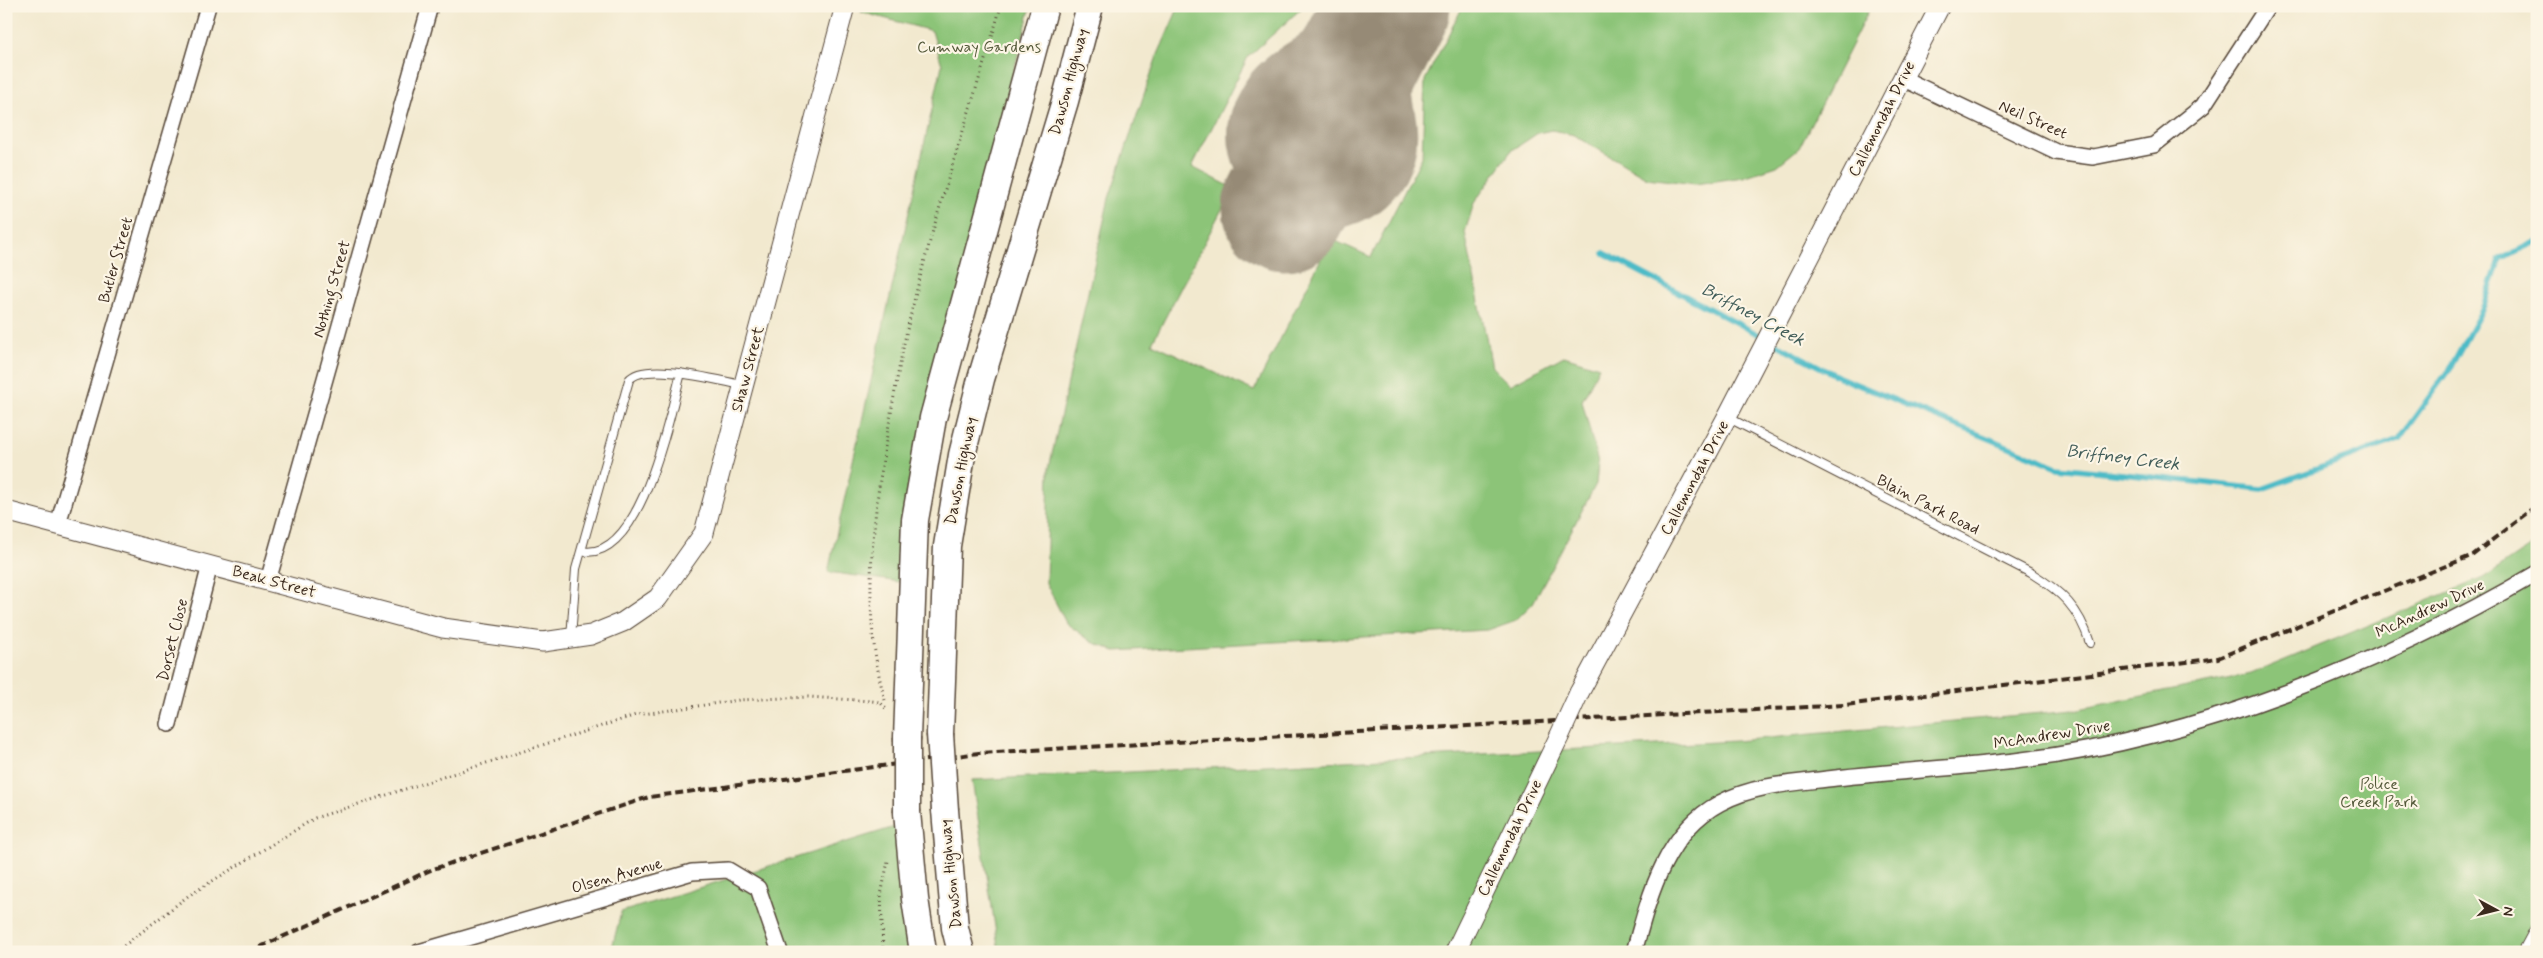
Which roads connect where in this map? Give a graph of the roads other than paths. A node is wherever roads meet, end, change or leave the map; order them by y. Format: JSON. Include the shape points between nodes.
{"nodes":[{"id":1,"x":208,"y":6,"type":"edge"},
{"id":2,"x":430,"y":6,"type":"edge"},
{"id":3,"x":845,"y":6,"type":"edge"},
{"id":4,"x":1045,"y":6,"type":"edge"},
{"id":5,"x":1090,"y":6,"type":"edge"},
{"id":6,"x":1940,"y":6,"type":"edge"},
{"id":7,"x":2268,"y":6,"type":"edge"},
{"id":8,"x":1904,"y":79,"type":"junction"},
{"id":9,"x":681,"y":374,"type":"junction"},
{"id":10,"x":744,"y":385,"type":"junction"},
{"id":11,"x":1727,"y":417,"type":"junction"},
{"id":12,"x":6,"y":511,"type":"edge"},
{"id":13,"x":58,"y":524,"type":"junction"},
{"id":14,"x":581,"y":551,"type":"junction"},
{"id":15,"x":210,"y":565,"type":"junction"},
{"id":16,"x":2537,"y":573,"type":"edge"},
{"id":17,"x":268,"y":581,"type":"junction"},
{"id":18,"x":571,"y":638,"type":"junction"},
{"id":19,"x":543,"y":642,"type":"joint"},
{"id":20,"x":2090,"y":643,"type":"dead end"},
{"id":21,"x":169,"y":724,"type":"dead end"},
{"id":22,"x":2537,"y":924,"type":"edge"},
{"id":23,"x":419,"y":952,"type":"edge"},
{"id":24,"x":780,"y":952,"type":"edge"},
{"id":25,"x":924,"y":952,"type":"edge"},
{"id":26,"x":961,"y":952,"type":"edge"},
{"id":27,"x":1455,"y":952,"type":"edge"},
{"id":28,"x":1634,"y":952,"type":"edge"},
{"id":29,"x":2522,"y":952,"type":"edge"}],
"edges":[{"from":1,"to":13,"type":"street","name":"Butler Street"},
{"from":2,"to":17,"type":"street","name":"Nothing Street"},
{"from":3,"to":10,"type":"street","name":"Shaw Street"},
{"from":4,"to":25,"type":"highway","bridge":true,"via":[[933,418],[916,520],[906,812]]},
{"from":5,"to":26,"type":"highway","name":"Dawson Highway","bridge":true,"via":[[1065,101],[981,379],[962,455],[947,546],[940,734],[955,928]]},
{"from":6,"to":8,"type":"street","name":"Callemondah Drive"},
{"from":7,"to":8,"type":"street","name":"Neil Street","via":[[2203,106],[2154,145],[2093,157],[2056,152]]},
{"from":8,"to":11,"type":"street","name":"Callemondah Drive"},
{"from":9,"to":10,"type":"lane"},
{"from":9,"to":14,"type":"lane","via":[[655,467],[638,508],[605,549]]},
{"from":9,"to":14,"type":"lane","via":[[644,372],[636,373],[629,380]]},
{"from":10,"to":18,"type":"street","name":"Shaw Street","via":[[704,532],[658,598],[623,622],[591,635]]},
{"from":11,"to":20,"type":"lane","name":"Blain Park Road","via":[[2039,578],[2070,602]]},
{"from":11,"to":27,"type":"street","name":"Callemondah Drive","bridge":true,"via":[[1579,693]]},
{"from":12,"to":13,"type":"street","name":"Beak Street"},
{"from":13,"to":15,"type":"street","name":"Beak Street"},
{"from":14,"to":18,"type":"lane","via":[[576,569]]},
{"from":15,"to":17,"type":"street","name":"Beak Street"},
{"from":15,"to":21,"type":"street","name":"Dorset Close"},
{"from":16,"to":28,"type":"street","name":"McAndrew Drive","via":[[2484,604],[2362,661],[2293,690],[2167,731],[2104,747],[2022,760],[1913,769],[1745,791],[1716,804],[1671,849],[1649,898]]},
{"from":17,"to":19,"type":"street","name":"Beak Street","via":[[443,628]]},
{"from":18,"to":19,"type":"street","name":"Shaw Street"},
{"from":22,"to":29,"type":"lane"},
{"from":23,"to":24,"type":"street","name":"Olsen Avenue","via":[[692,872],[728,870],[758,888]]}]}
